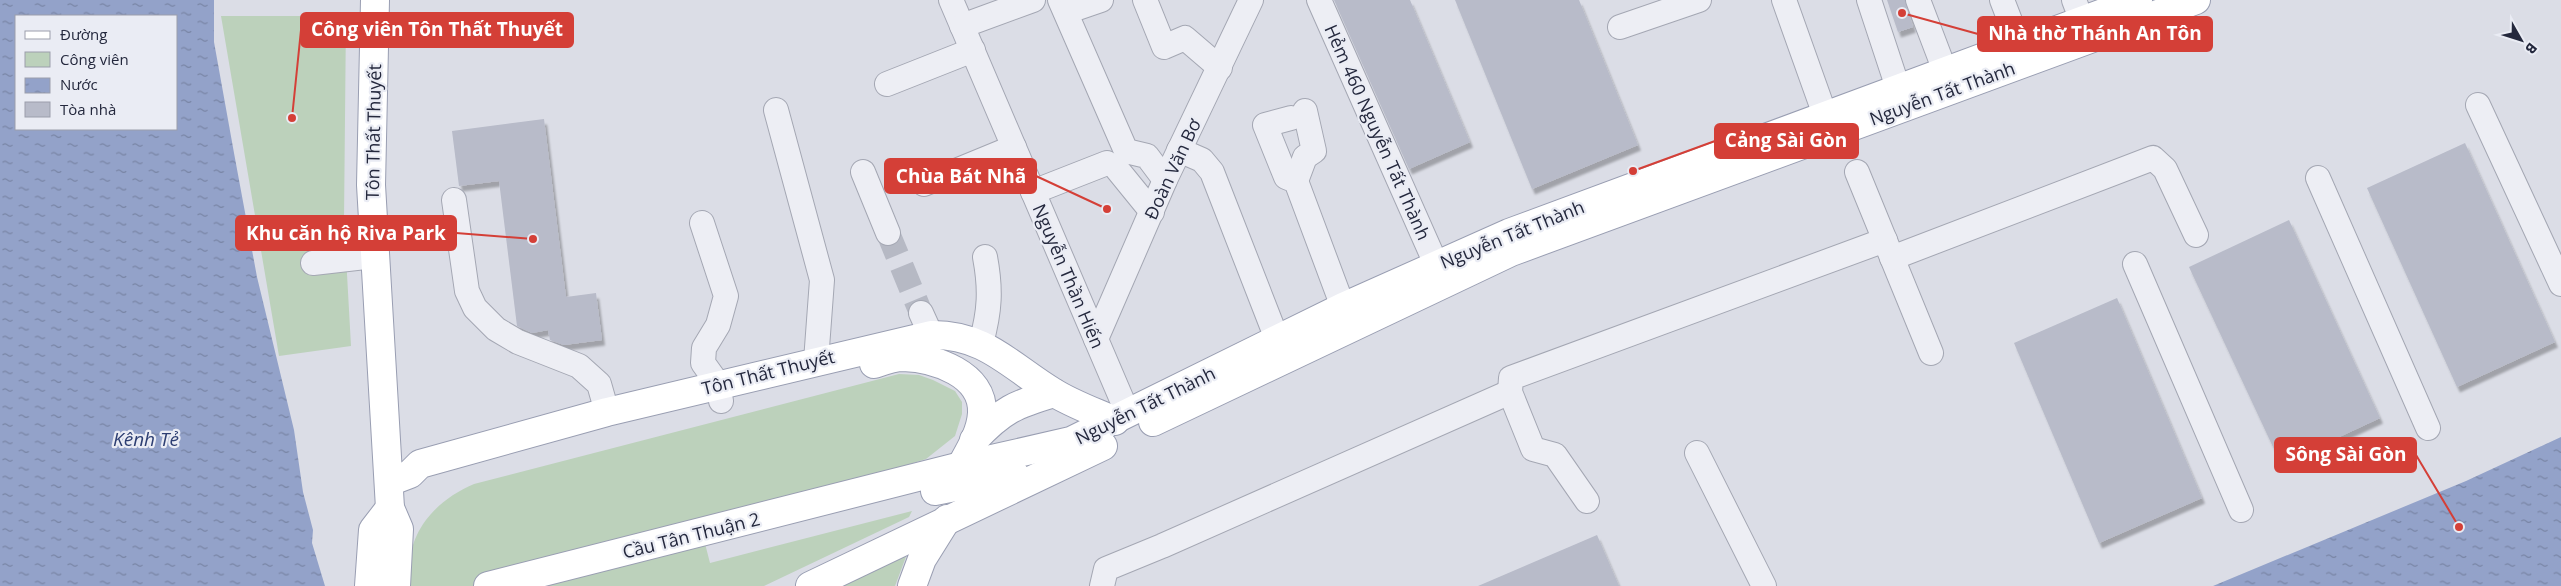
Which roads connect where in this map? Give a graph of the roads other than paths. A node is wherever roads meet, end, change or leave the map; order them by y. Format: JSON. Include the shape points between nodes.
{"nodes":[{"id":1,"x":375,"y":0,"type":"edge"},
{"id":2,"x":951,"y":0,"type":"edge"},
{"id":3,"x":1033,"y":0,"type":"edge"},
{"id":4,"x":1101,"y":0,"type":"edge"},
{"id":5,"x":1145,"y":0,"type":"edge"},
{"id":6,"x":1251,"y":0,"type":"edge"},
{"id":7,"x":1319,"y":0,"type":"edge"},
{"id":8,"x":1699,"y":0,"type":"edge"},
{"id":9,"x":1784,"y":0,"type":"edge"},
{"id":10,"x":1869,"y":0,"type":"edge"},
{"id":11,"x":1918,"y":0,"type":"edge"},
{"id":12,"x":2002,"y":0,"type":"edge"},
{"id":13,"x":2138,"y":0,"type":"edge"},
{"id":14,"x":2196,"y":0,"type":"edge"},
{"id":15,"x":1063,"y":6,"type":"edge"},
{"id":16,"x":2078,"y":10,"type":"edge"},
{"id":17,"x":962,"y":26,"type":"junction"},
{"id":18,"x":1620,"y":27,"type":"dead end"},
{"id":19,"x":2019,"y":44,"type":"junction"},
{"id":20,"x":972,"y":50,"type":"junction"},
{"id":21,"x":1220,"y":68,"type":"junction"},
{"id":22,"x":1945,"y":71,"type":"junction"},
{"id":23,"x":887,"y":84,"type":"dead end"},
{"id":24,"x":1898,"y":88,"type":"junction"},
{"id":25,"x":2478,"y":104,"type":"dead end"},
{"id":26,"x":776,"y":110,"type":"dead end"},
{"id":27,"x":1825,"y":115,"type":"junction"},
{"id":28,"x":1014,"y":147,"type":"junction"},
{"id":29,"x":1179,"y":150,"type":"junction"},
{"id":30,"x":862,"y":172,"type":"dead end"},
{"id":31,"x":1858,"y":172,"type":"dead end"},
{"id":32,"x":2318,"y":178,"type":"dead end"},
{"id":33,"x":1165,"y":180,"type":"junction"},
{"id":34,"x":1296,"y":181,"type":"junction"},
{"id":35,"x":924,"y":184,"type":"dead end"},
{"id":36,"x":1033,"y":192,"type":"junction"},
{"id":37,"x":454,"y":200,"type":"dead end"},
{"id":38,"x":1152,"y":212,"type":"junction"},
{"id":39,"x":702,"y":223,"type":"dead end"},
{"id":40,"x":888,"y":233,"type":"tunnel mouth"},
{"id":41,"x":2196,"y":235,"type":"dead end"},
{"id":42,"x":1889,"y":249,"type":"junction"},
{"id":43,"x":374,"y":256,"type":"junction"},
{"id":44,"x":985,"y":257,"type":"dead end"},
{"id":45,"x":313,"y":263,"type":"dead end"},
{"id":46,"x":1436,"y":264,"type":"junction"},
{"id":47,"x":2135,"y":264,"type":"dead end"},
{"id":48,"x":2561,"y":284,"type":"edge"},
{"id":49,"x":1343,"y":307,"type":"junction"},
{"id":50,"x":1277,"y":339,"type":"junction"},
{"id":51,"x":1096,"y":340,"type":"junction"},
{"id":52,"x":981,"y":343,"type":"junction"},
{"id":53,"x":1930,"y":353,"type":"dead end"},
{"id":54,"x":816,"y":361,"type":"junction"},
{"id":55,"x":720,"y":392,"type":"junction"},
{"id":56,"x":1510,"y":392,"type":"junction"},
{"id":57,"x":1054,"y":394,"type":"junction"},
{"id":58,"x":607,"y":412,"type":"junction"},
{"id":59,"x":1122,"y":417,"type":"junction"},
{"id":60,"x":2428,"y":428,"type":"dead end"},
{"id":61,"x":974,"y":440,"type":"junction"},
{"id":62,"x":1697,"y":453,"type":"dead end"},
{"id":63,"x":961,"y":466,"type":"junction"},
{"id":64,"x":1059,"y":466,"type":"junction"},
{"id":65,"x":399,"y":478,"type":"junction"},
{"id":66,"x":896,"y":491,"type":"junction"},
{"id":67,"x":1587,"y":501,"type":"dead end"},
{"id":68,"x":390,"y":508,"type":"junction"},
{"id":69,"x":2241,"y":510,"type":"dead end"},
{"id":70,"x":948,"y":518,"type":"junction"},
{"id":71,"x":369,"y":586,"type":"edge"},
{"id":72,"x":396,"y":586,"type":"edge"},
{"id":73,"x":488,"y":586,"type":"edge"},
{"id":74,"x":553,"y":586,"type":"edge"},
{"id":75,"x":810,"y":586,"type":"edge"},
{"id":76,"x":912,"y":586,"type":"edge"},
{"id":77,"x":1102,"y":586,"type":"edge"},
{"id":78,"x":1764,"y":586,"type":"edge"}],
"edges":[{"from":1,"to":43,"type":"main road","name":"Tôn Thất Thuyết","via":[[371,185]]},
{"from":2,"to":17,"type":"street","name":"Nguyễn Thần Hiến"},
{"from":3,"to":17,"type":"street"},
{"from":4,"to":15,"type":"street"},
{"from":5,"to":21,"type":"street","via":[[1164,47],[1185,38]]},
{"from":6,"to":21,"type":"street","name":"Đoàn Văn Bơ"},
{"from":7,"to":46,"type":"street","name":"Hẻm 460 Nguyễn Tất Thành"},
{"from":8,"to":18,"type":"street"},
{"from":9,"to":27,"type":"street"},
{"from":10,"to":24,"type":"street"},
{"from":11,"to":22,"type":"street"},
{"from":12,"to":19,"type":"street"},
{"from":13,"to":16,"type":"main road","name":"Nguyễn Tất Thành"},
{"from":14,"to":64,"type":"main road","name":"Nguyễn Tất Thành","via":[[1511,252]]},
{"from":15,"to":33,"type":"street","via":[[1126,151],[1147,156]]},
{"from":16,"to":19,"type":"main road","name":"Nguyễn Tất Thành"},
{"from":17,"to":20,"type":"street","name":"Nguyễn Thần Hiến"},
{"from":19,"to":22,"type":"main road","name":"Nguyễn Tất Thành"},
{"from":20,"to":23,"type":"street"},
{"from":20,"to":28,"type":"street","name":"Nguyễn Thần Hiến"},
{"from":21,"to":29,"type":"street","name":"Đoàn Văn Bơ"},
{"from":22,"to":24,"type":"main road","name":"Nguyễn Tất Thành"},
{"from":24,"to":27,"type":"main road","name":"Nguyễn Tất Thành"},
{"from":25,"to":48,"type":"street"},
{"from":26,"to":54,"type":"street","via":[[822,280]]},
{"from":27,"to":46,"type":"main road","name":"Nguyễn Tất Thành","via":[[1560,213]]},
{"from":28,"to":35,"type":"street"},
{"from":28,"to":36,"type":"street","name":"Nguyễn Thần Hiến"},
{"from":29,"to":33,"type":"street","name":"Đoàn Văn Bơ"},
{"from":29,"to":50,"type":"street","via":[[1202,160],[1212,172]]},
{"from":30,"to":40,"type":"street"},
{"from":31,"to":42,"type":"street"},
{"from":32,"to":60,"type":"street"},
{"from":33,"to":38,"type":"street","name":"Đoàn Văn Bơ"},
{"from":34,"to":34,"type":"street","via":[[1286,177],[1265,125],[1298,115],[1314,151],[1305,157]]},
{"from":34,"to":49,"type":"street"},
{"from":36,"to":38,"type":"street","via":[[1112,166]]},
{"from":36,"to":51,"type":"street","name":"Nguyễn Thần Hiến"},
{"from":37,"to":58,"type":"street","via":[[467,291],[475,308],[496,329],[518,342],[579,366],[599,384]]},
{"from":38,"to":51,"type":"street","name":"Đoàn Văn Bơ"},
{"from":39,"to":55,"type":"street","via":[[726,296],[718,325],[704,348],[704,363]]},
{"from":41,"to":42,"type":"street","via":[[2165,169],[2152,158]]},
{"from":42,"to":53,"type":"street"},
{"from":42,"to":56,"type":"street","via":[[1510,378]]},
{"from":43,"to":45,"type":"street"},
{"from":43,"to":65,"type":"main road","name":"Tôn Thất Thuyết"},
{"from":44,"to":52,"type":"street","via":[[991,286]]},
{"from":46,"to":49,"type":"main road","name":"Nguyễn Tất Thành"},
{"from":47,"to":69,"type":"street"},
{"from":49,"to":50,"type":"main road","name":"Nguyễn Tất Thành"},
{"from":50,"to":59,"type":"main road","name":"Nguyễn Tất Thành"},
{"from":51,"to":59,"type":"street","name":"Nguyễn Thần Hiến"},
{"from":52,"to":54,"type":"main road","name":"Tôn Thất Thuyết","via":[[926,324]]},
{"from":52,"to":57,"type":"main road","name":"Tôn Thất Thuyết"},
{"from":54,"to":55,"type":"main road","name":"Tôn Thất Thuyết"},
{"from":55,"to":58,"type":"main road","name":"Tôn Thất Thuyết"},
{"from":55,"to":61,"type":"main road","name":"Tôn Thất Thuyết","via":[[902,357],[924,360],[963,374],[980,394],[982,411]]},
{"from":55,"to":65,"type":"main road","name":"Tôn Thất Thuyết","via":[[423,479]]},
{"from":56,"to":67,"type":"street","via":[[1533,449],[1555,455]]},
{"from":56,"to":77,"type":"street","via":[[1106,569]]},
{"from":57,"to":59,"type":"main road","name":"Tôn Thất Thuyết"},
{"from":57,"to":61,"type":"main road","via":[[1011,407]]},
{"from":58,"to":65,"type":"main road","name":"Tôn Thất Thuyết","via":[[420,464]]},
{"from":59,"to":63,"type":"main road","name":"Nguyễn Tất Thành","via":[[1071,441]]},
{"from":61,"to":63,"type":"main road"},
{"from":62,"to":78,"type":"street"},
{"from":63,"to":66,"type":"main road","name":"Nguyễn Tất Thành"},
{"from":64,"to":66,"type":"main road","name":"Nguyễn Tất Thành"},
{"from":64,"to":70,"type":"main road","name":"Nguyễn Tất Thành"},
{"from":65,"to":68,"type":"main road"},
{"from":66,"to":73,"type":"main road","name":"Cầu Tân Thuận 2"},
{"from":66,"to":74,"type":"main road","name":"Cầu Tân Thuận 2"},
{"from":68,"to":71,"type":"main road","via":[[374,530]]},
{"from":68,"to":72,"type":"main road","via":[[399,529]]},
{"from":70,"to":75,"type":"main road","name":"Nguyễn Tất Thành"},
{"from":70,"to":76,"type":"main road","via":[[922,559]]}]}
